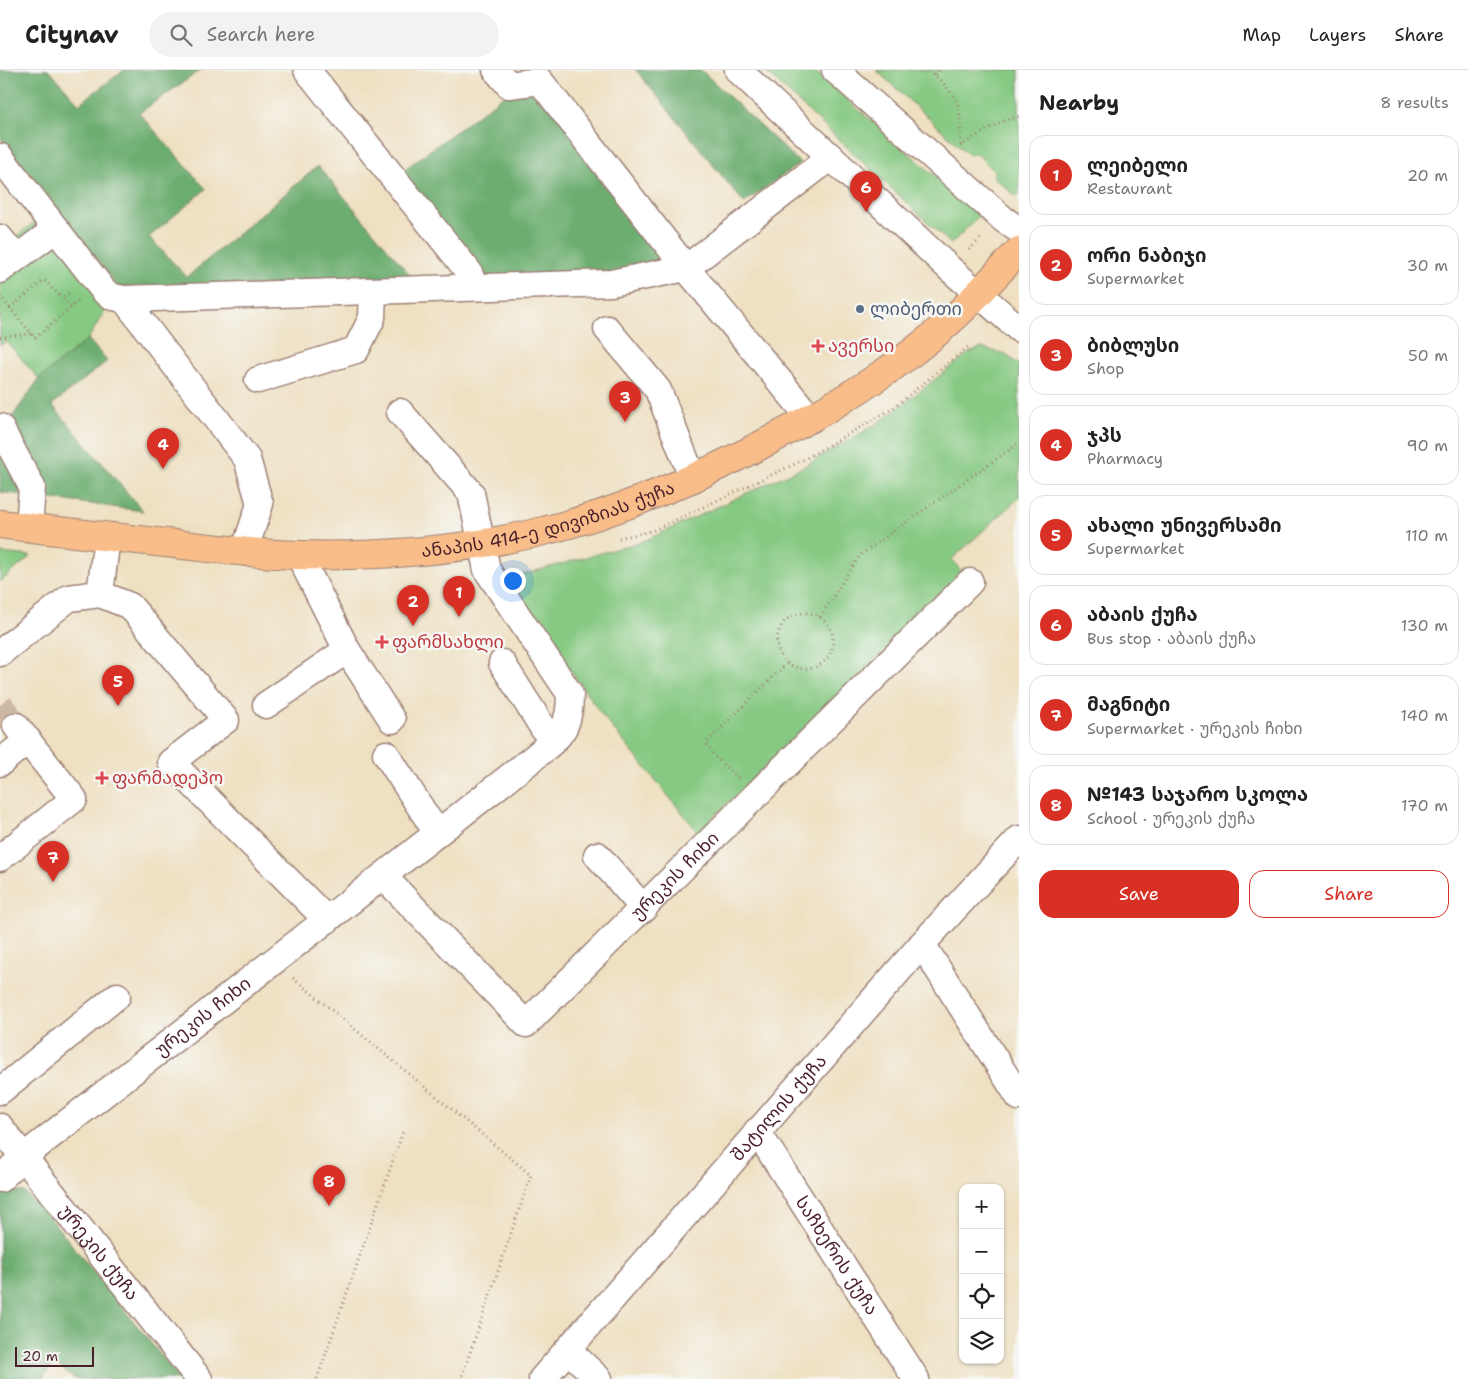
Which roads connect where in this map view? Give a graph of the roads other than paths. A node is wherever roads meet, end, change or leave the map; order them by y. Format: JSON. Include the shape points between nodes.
{"nodes":[{"id":1,"x":307,"y":70,"type":"edge"},
{"id":2,"x":496,"y":70,"type":"edge"},
{"id":3,"x":738,"y":70,"type":"edge"},
{"id":4,"x":835,"y":70,"type":"edge"},
{"id":5,"x":0,"y":157,"type":"edge"},
{"id":6,"x":831,"y":158,"type":"junction"},
{"id":7,"x":56,"y":229,"type":"junction"},
{"id":8,"x":1019,"y":230,"type":"edge"},
{"id":9,"x":0,"y":238,"type":"edge"},
{"id":10,"x":1019,"y":251,"type":"edge"},
{"id":11,"x":8,"y":264,"type":"edge"},
{"id":12,"x":686,"y":268,"type":"junction"},
{"id":13,"x":474,"y":287,"type":"junction"},
{"id":14,"x":373,"y":291,"type":"junction"},
{"id":15,"x":978,"y":293,"type":"junction"},
{"id":16,"x":119,"y":298,"type":"junction"},
{"id":17,"x":607,"y":329,"type":"dead end"},
{"id":18,"x":1019,"y":330,"type":"edge"},
{"id":19,"x":258,"y":380,"type":"dead end"},
{"id":20,"x":400,"y":412,"type":"dead end"},
{"id":21,"x":811,"y":419,"type":"junction"},
{"id":22,"x":0,"y":427,"type":"edge"},
{"id":23,"x":693,"y":479,"type":"junction"},
{"id":24,"x":0,"y":524,"type":"edge"},
{"id":25,"x":29,"y":528,"type":"junction"},
{"id":26,"x":107,"y":536,"type":"junction"},
{"id":27,"x":481,"y":544,"type":"junction"},
{"id":28,"x":244,"y":552,"type":"junction"},
{"id":29,"x":299,"y":555,"type":"junction"},
{"id":30,"x":970,"y":582,"type":"dead end"},
{"id":31,"x":100,"y":594,"type":"junction"},
{"id":32,"x":347,"y":650,"type":"junction"},
{"id":33,"x":0,"y":653,"type":"edge"},
{"id":34,"x":502,"y":663,"type":"dead end"},
{"id":35,"x":266,"y":705,"type":"dead end"},
{"id":36,"x":392,"y":720,"type":"dead end"},
{"id":37,"x":552,"y":742,"type":"junction"},
{"id":38,"x":386,"y":754,"type":"dead end"},
{"id":39,"x":0,"y":763,"type":"edge"},
{"id":40,"x":437,"y":833,"type":"junction"},
{"id":41,"x":1019,"y":838,"type":"edge"},
{"id":42,"x":597,"y":855,"type":"dead end"},
{"id":43,"x":0,"y":858,"type":"edge"},
{"id":44,"x":383,"y":876,"type":"junction"},
{"id":45,"x":644,"y":909,"type":"junction"},
{"id":46,"x":327,"y":920,"type":"junction"},
{"id":47,"x":922,"y":944,"type":"junction"},
{"id":48,"x":118,"y":996,"type":"dead end"},
{"id":49,"x":0,"y":1091,"type":"edge"},
{"id":50,"x":1019,"y":1097,"type":"edge"},
{"id":51,"x":0,"y":1127,"type":"edge"},
{"id":52,"x":757,"y":1131,"type":"junction"},
{"id":53,"x":22,"y":1158,"type":"junction"},
{"id":54,"x":0,"y":1179,"type":"edge"},
{"id":55,"x":568,"y":1350,"type":"junction"},
{"id":56,"x":199,"y":1379,"type":"edge"},
{"id":57,"x":542,"y":1379,"type":"edge"},
{"id":58,"x":599,"y":1379,"type":"edge"},
{"id":59,"x":916,"y":1379,"type":"edge"}],
"edges":[{"from":1,"to":13,"type":"street","via":[[469,272]]},
{"from":2,"to":12,"type":"street","via":[[509,85],[540,81]]},
{"from":3,"to":6,"type":"street"},
{"from":4,"to":8,"type":"street"},
{"from":5,"to":7,"type":"street"},
{"from":6,"to":12,"type":"street"},
{"from":6,"to":15,"type":"street"},
{"from":7,"to":11,"type":"street"},
{"from":7,"to":16,"type":"street","via":[[104,291]]},
{"from":9,"to":11,"type":"street"},
{"from":10,"to":15,"type":"main road","name":"ანაპის 414-ე დივიზიას ქუჩა"},
{"from":12,"to":13,"type":"street","via":[[611,283]]},
{"from":12,"to":21,"type":"street"},
{"from":13,"to":14,"type":"street"},
{"from":14,"to":16,"type":"street"},
{"from":14,"to":19,"type":"street","via":[[372,318],[356,350]]},
{"from":15,"to":18,"type":"street"},
{"from":15,"to":21,"type":"main road","name":"ანაპის 414-ე დივიზიას ქუჩა","via":[[899,363]]},
{"from":16,"to":28,"type":"street","via":[[247,459],[260,504]]},
{"from":17,"to":23,"type":"street","via":[[658,390]]},
{"from":20,"to":27,"type":"street","name":"ურეკის ჩიხი","via":[[471,493]]},
{"from":21,"to":23,"type":"main road","name":"ანაპის 414-ე დივიზიას ქუჩა"},
{"from":22,"to":25,"type":"street","via":[[32,488]]},
{"from":23,"to":27,"type":"main road","name":"ანაპის 414-ე დივიზიას ქუჩა","via":[[576,521]]},
{"from":24,"to":25,"type":"main road","name":"ანაპის 414-ე დივიზიას ქუჩა"},
{"from":25,"to":26,"type":"main road","name":"ანაპის 414-ე დივიზიას ქუჩა"},
{"from":26,"to":28,"type":"main road","name":"ანაპის 414-ე დივიზიას ქუჩა"},
{"from":26,"to":31,"type":"street"},
{"from":27,"to":29,"type":"main road","name":"ანაპის 414-ე დივიზიას ქუჩა","via":[[350,555]]},
{"from":27,"to":37,"type":"street","name":"ურეკის ჩიხი","via":[[487,570],[570,694],[570,716],[562,733]]},
{"from":28,"to":29,"type":"main road","name":"ანაპის 414-ე დივიზიას ქუჩა"},
{"from":29,"to":32,"type":"street"},
{"from":30,"to":45,"type":"street","name":"ურეკის ჩიხი"},
{"from":31,"to":33,"type":"street","via":[[69,598]]},
{"from":31,"to":46,"type":"street","via":[[130,606],[226,720],[171,762]]},
{"from":32,"to":35,"type":"street"},
{"from":32,"to":36,"type":"street"},
{"from":34,"to":37,"type":"street"},
{"from":37,"to":40,"type":"street","name":"ურეკის ჩიხი"},
{"from":38,"to":40,"type":"street"},
{"from":39,"to":43,"type":"street","via":[[22,733],[74,800]]},
{"from":40,"to":44,"type":"street","name":"ურეკის ჩიხი"},
{"from":41,"to":47,"type":"street","name":"შატილის ქუჩა"},
{"from":42,"to":45,"type":"street"},
{"from":44,"to":45,"type":"street","name":"ურეკის ჩიხი","via":[[526,1024]]},
{"from":44,"to":46,"type":"street","name":"ურეკის ჩიხი"},
{"from":46,"to":53,"type":"street","name":"ურეკის ჩიხი"},
{"from":47,"to":50,"type":"street"},
{"from":47,"to":52,"type":"street","name":"შატილის ქუჩა"},
{"from":48,"to":49,"type":"street"},
{"from":51,"to":53,"type":"street","name":"ურეკის ქუჩა"},
{"from":52,"to":55,"type":"street","name":"შატილის ქუჩა"},
{"from":52,"to":59,"type":"street","name":"საჩხერის ქუჩა"},
{"from":53,"to":54,"type":"street","name":"ურეკის ჩიხი"},
{"from":53,"to":56,"type":"street","name":"ურეკის ქუჩა"},
{"from":55,"to":57,"type":"street","name":"შატილის ქუჩა"},
{"from":55,"to":58,"type":"street"}]}
